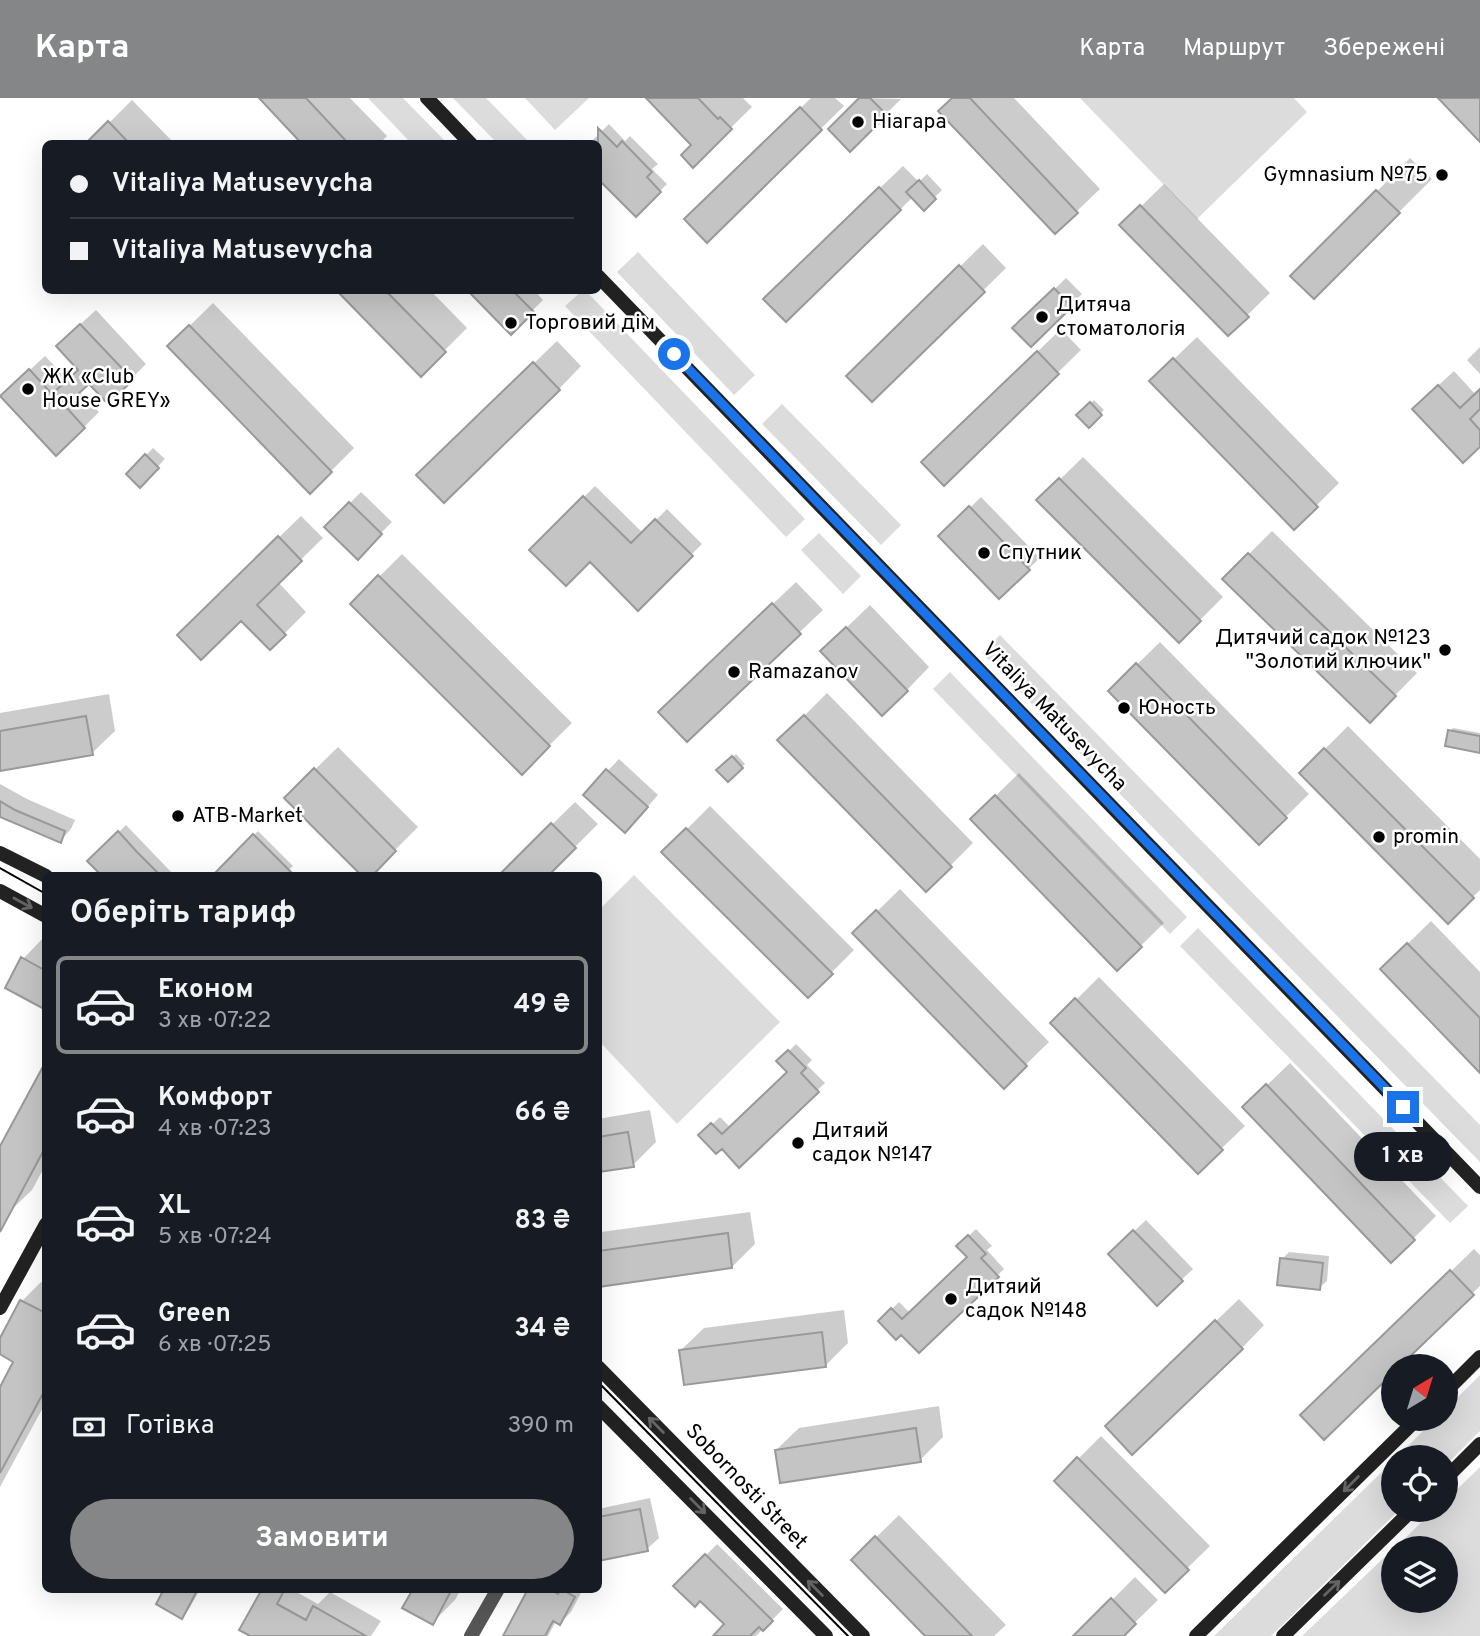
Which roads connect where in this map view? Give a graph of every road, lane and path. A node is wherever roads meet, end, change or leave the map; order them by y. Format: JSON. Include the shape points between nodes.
{"nodes":[{"id":1,"x":427,"y":98,"type":"edge"},
{"id":2,"x":467,"y":140,"type":"edge"},
{"id":3,"x":602,"y":280,"type":"edge"},
{"id":4,"x":0,"y":853,"type":"edge"},
{"id":5,"x":42,"y":874,"type":"edge"},
{"id":6,"x":0,"y":891,"type":"edge"},
{"id":7,"x":42,"y":914,"type":"edge"},
{"id":8,"x":1480,"y":1187,"type":"edge"},
{"id":9,"x":42,"y":1231,"type":"edge"},
{"id":10,"x":0,"y":1308,"type":"edge"},
{"id":11,"x":1480,"y":1357,"type":"edge"},
{"id":12,"x":602,"y":1371,"type":"edge"},
{"id":13,"x":1458,"y":1379,"type":"edge"},
{"id":14,"x":602,"y":1412,"type":"edge"},
{"id":15,"x":1404,"y":1432,"type":"edge"},
{"id":16,"x":1480,"y":1444,"type":"edge"},
{"id":17,"x":1458,"y":1466,"type":"edge"},
{"id":18,"x":1400,"y":1522,"type":"edge"},
{"id":19,"x":496,"y":1593,"type":"edge"},
{"id":20,"x":471,"y":1636,"type":"edge"},
{"id":21,"x":826,"y":1636,"type":"edge"},
{"id":22,"x":863,"y":1636,"type":"edge"},
{"id":23,"x":1196,"y":1636,"type":"edge"},
{"id":24,"x":1283,"y":1636,"type":"edge"}],
"edges":[{"from":1,"to":2,"type":"street"},
{"from":3,"to":8,"type":"street","name":"Vitaliya Matusevycha"},
{"from":4,"to":5,"type":"street"},
{"from":6,"to":7,"type":"street","one_way":true},
{"from":9,"to":10,"type":"street"},
{"from":11,"to":13,"type":"street"},
{"from":22,"to":12,"type":"street","name":"Sobornosti Street","one_way":true},
{"from":14,"to":21,"type":"street","one_way":true},
{"from":15,"to":23,"type":"street","one_way":true},
{"from":16,"to":17,"type":"street"},
{"from":24,"to":18,"type":"street","one_way":true},
{"from":19,"to":20,"type":"street"}]}
